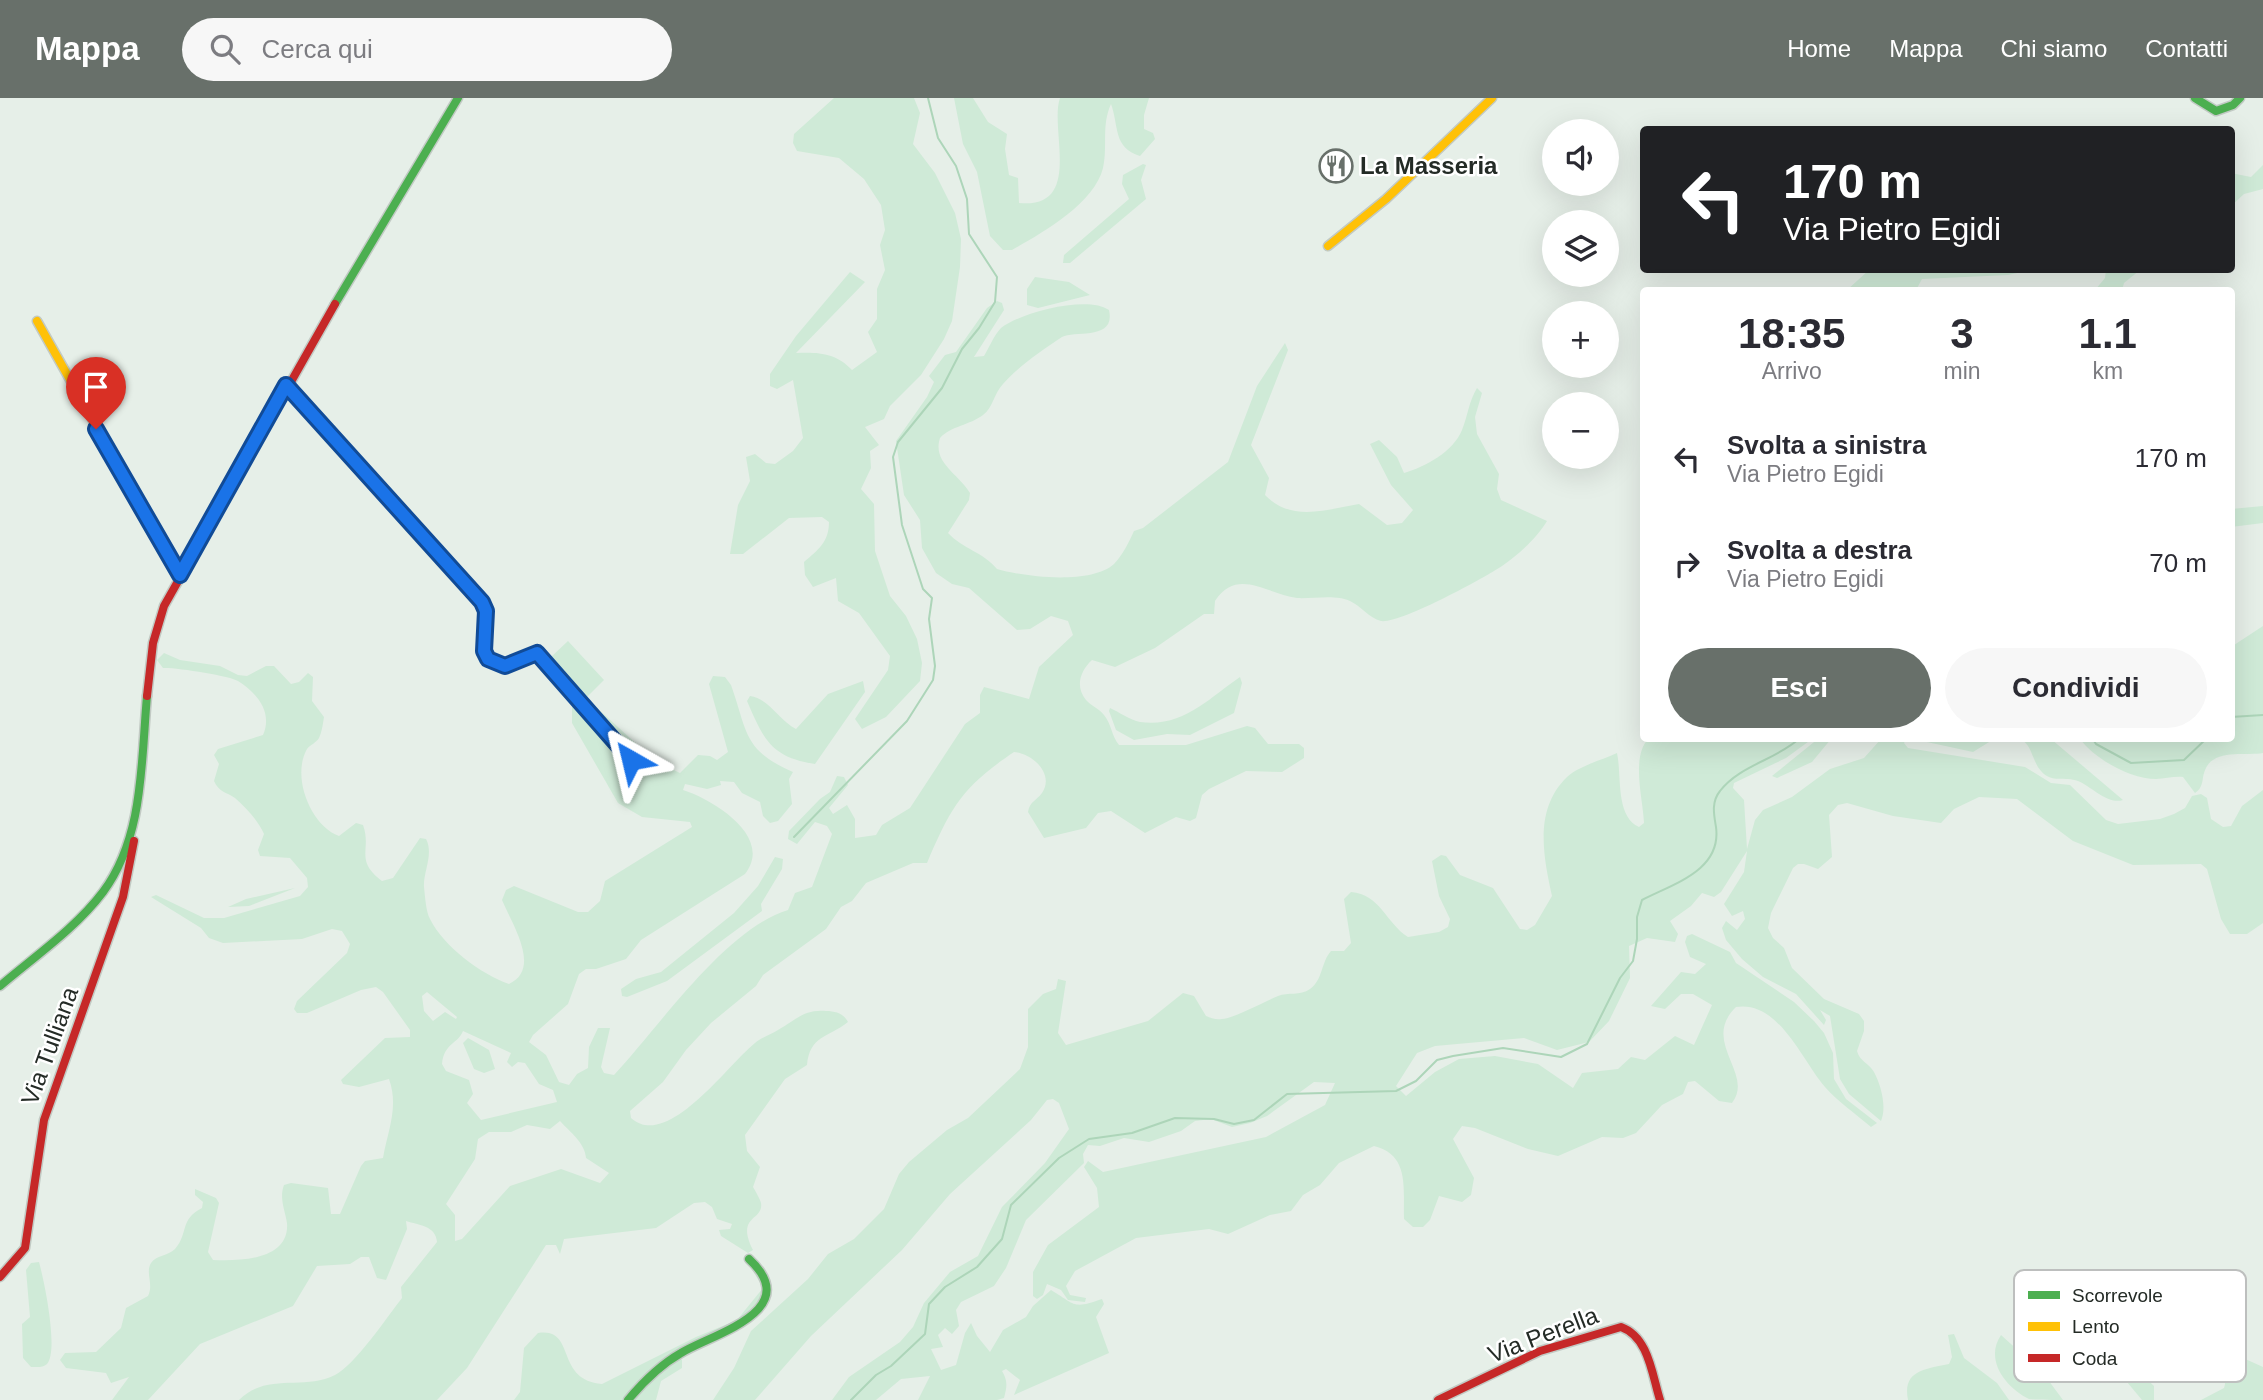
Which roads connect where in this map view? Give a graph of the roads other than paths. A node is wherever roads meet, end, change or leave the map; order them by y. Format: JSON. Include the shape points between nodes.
{"nodes":[{"id":1,"x":458,"y":98,"type":"edge"},
{"id":2,"x":1492,"y":98,"type":"edge"},
{"id":3,"x":2195,"y":98,"type":"edge"},
{"id":4,"x":2240,"y":98,"type":"edge"},
{"id":5,"x":1328,"y":246,"type":"dead end"},
{"id":6,"x":37,"y":321,"type":"dead end"},
{"id":7,"x":286,"y":385,"type":"junction"},
{"id":8,"x":180,"y":575,"type":"junction"},
{"id":9,"x":631,"y":760,"type":"dead end"},
{"id":10,"x":134,"y":824,"type":"junction"},
{"id":11,"x":0,"y":986,"type":"edge"},
{"id":12,"x":749,"y":1259,"type":"dead end"},
{"id":13,"x":0,"y":1277,"type":"edge"},
{"id":14,"x":628,"y":1400,"type":"edge"},
{"id":15,"x":1438,"y":1400,"type":"edge"},
{"id":16,"x":1660,"y":1400,"type":"edge"}],
"edges":[{"from":1,"to":7,"type":"street"},
{"from":2,"to":5,"type":"street","via":[[1386,199]]},
{"from":3,"to":4,"type":"street","via":[[2216,111]]},
{"from":6,"to":8,"type":"street"},
{"from":7,"to":8,"type":"street"},
{"from":7,"to":9,"type":"street","via":[[482,602],[487,657],[505,666],[537,653]]},
{"from":8,"to":10,"type":"street","via":[[153,643]]},
{"from":10,"to":11,"type":"street","via":[[118,870],[97,901]]},
{"from":10,"to":13,"type":"street","name":"Via Tulliana","via":[[124,894],[42,1126],[25,1248]]},
{"from":12,"to":14,"type":"street","via":[[768,1284],[767,1295],[758,1306],[729,1332],[671,1359]]},
{"from":15,"to":16,"type":"street","name":"Via Perella","via":[[1540,1351],[1621,1327],[1632,1331],[1640,1342]]}]}
